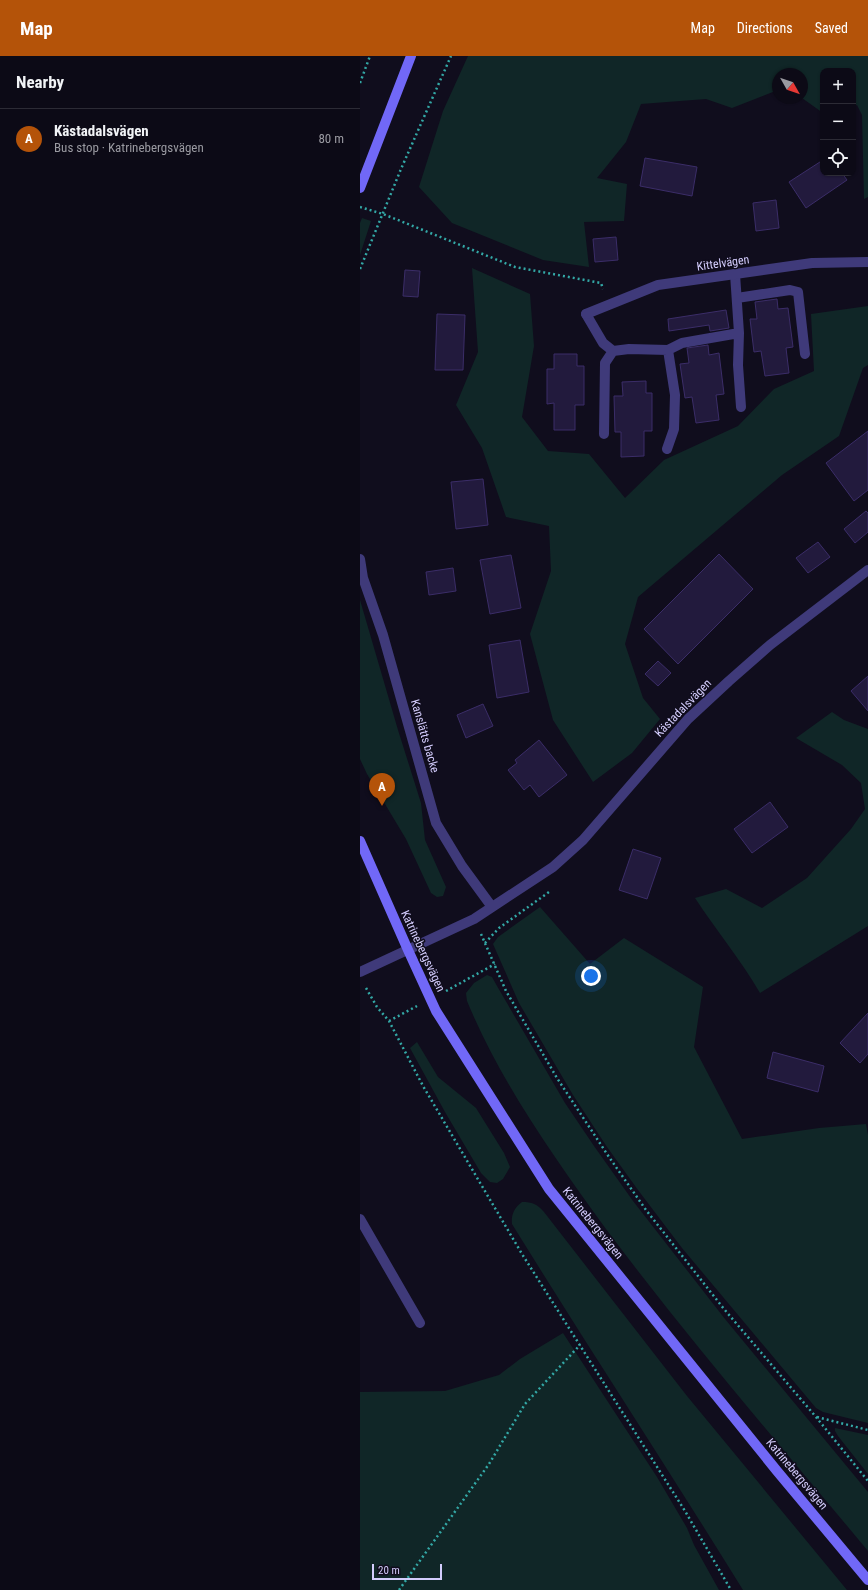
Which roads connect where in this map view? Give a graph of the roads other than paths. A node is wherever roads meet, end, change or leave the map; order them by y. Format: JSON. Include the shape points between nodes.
{"nodes":[{"id":1,"x":411,"y":56,"type":"edge"},
{"id":2,"x":360,"y":188,"type":"edge"},
{"id":3,"x":868,"y":262,"type":"edge"},
{"id":4,"x":735,"y":274,"type":"junction"},
{"id":5,"x":736,"y":298,"type":"junction"},
{"id":6,"x":739,"y":333,"type":"junction"},
{"id":7,"x":668,"y":350,"type":"junction"},
{"id":8,"x":613,"y":351,"type":"junction"},
{"id":9,"x":805,"y":354,"type":"dead end"},
{"id":10,"x":741,"y":407,"type":"dead end"},
{"id":11,"x":604,"y":434,"type":"dead end"},
{"id":12,"x":666,"y":449,"type":"dead end"},
{"id":13,"x":360,"y":559,"type":"edge"},
{"id":14,"x":868,"y":570,"type":"edge"},
{"id":15,"x":360,"y":841,"type":"edge"},
{"id":16,"x":492,"y":907,"type":"junction"},
{"id":17,"x":408,"y":950,"type":"junction"},
{"id":18,"x":360,"y":972,"type":"edge"},
{"id":19,"x":360,"y":1219,"type":"edge"},
{"id":20,"x":420,"y":1324,"type":"dead end"},
{"id":21,"x":868,"y":1580,"type":"edge"}],
"edges":[{"from":1,"to":2,"type":"street"},
{"from":3,"to":4,"type":"street","name":"Kittelvägen","via":[[812,263]]},
{"from":4,"to":5,"type":"street"},
{"from":4,"to":8,"type":"street","name":"Kittelvägen","via":[[658,285],[586,314],[603,343]]},
{"from":5,"to":6,"type":"street"},
{"from":5,"to":9,"type":"street","via":[[790,290],[798,292]]},
{"from":6,"to":7,"type":"street","via":[[682,343]]},
{"from":6,"to":10,"type":"street"},
{"from":7,"to":8,"type":"street"},
{"from":7,"to":12,"type":"street","via":[[675,395],[674,429]]},
{"from":8,"to":11,"type":"street","via":[[605,363]]},
{"from":13,"to":16,"type":"street","name":"Kanslätts backe","via":[[363,578],[383,635],[436,823],[462,866]]},
{"from":14,"to":16,"type":"street","name":"Kästadalsvägen","via":[[770,645],[728,681],[688,719],[583,840],[553,867]]},
{"from":15,"to":17,"type":"street","name":"Katrinebergsvägen"},
{"from":16,"to":17,"type":"street","name":"Kästadalsvägen","via":[[474,919]]},
{"from":17,"to":18,"type":"street","name":"Kästadalsvägen"},
{"from":17,"to":21,"type":"street","name":"Katrinebergsvägen","via":[[436,1011],[549,1189]]},
{"from":19,"to":20,"type":"street"}]}
